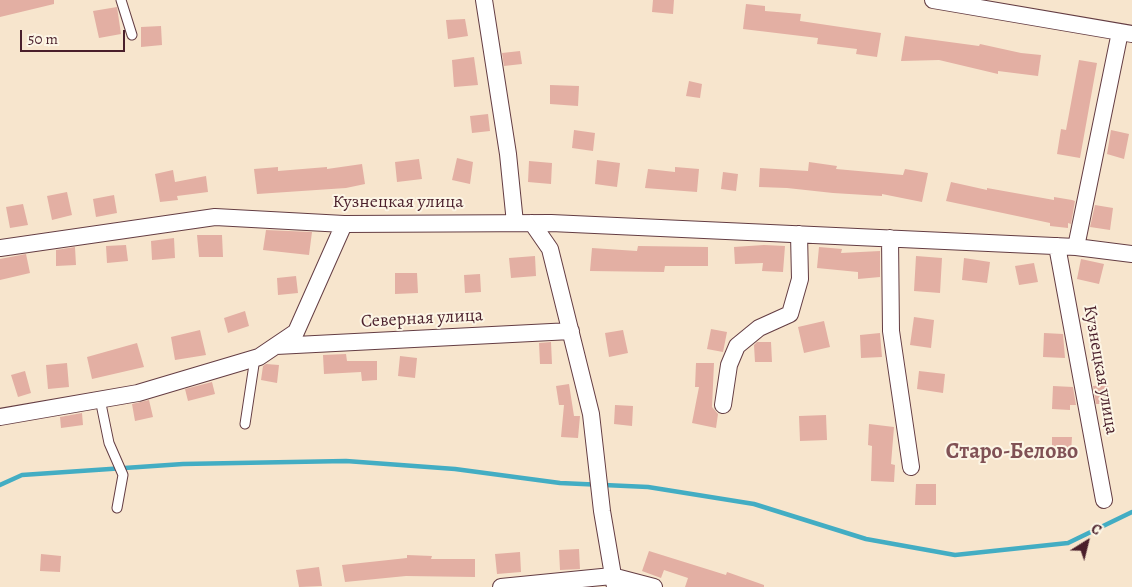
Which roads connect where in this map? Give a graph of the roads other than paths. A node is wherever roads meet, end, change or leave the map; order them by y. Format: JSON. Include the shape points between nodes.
{"nodes":[{"id":1,"x":121,"y":0,"type":"edge"},
{"id":2,"x":484,"y":0,"type":"edge"},
{"id":3,"x":933,"y":0,"type":"edge"},
{"id":4,"x":1126,"y":33,"type":"edge"},
{"id":5,"x":132,"y":35,"type":"dead end"},
{"id":6,"x":514,"y":223,"type":"junction"},
{"id":7,"x":532,"y":223,"type":"junction"},
{"id":8,"x":344,"y":224,"type":"junction"},
{"id":9,"x":799,"y":234,"type":"junction"},
{"id":10,"x":890,"y":238,"type":"junction"},
{"id":11,"x":1057,"y":246,"type":"junction"},
{"id":12,"x":1076,"y":247,"type":"junction"},
{"id":13,"x":0,"y":248,"type":"edge"},
{"id":14,"x":1132,"y":254,"type":"edge"},
{"id":15,"x":571,"y":331,"type":"junction"},
{"id":16,"x":276,"y":346,"type":"junction"},
{"id":17,"x":255,"y":358,"type":"junction"},
{"id":18,"x":100,"y":399,"type":"junction"},
{"id":19,"x":724,"y":405,"type":"dead end"},
{"id":20,"x":0,"y":417,"type":"edge"},
{"id":21,"x":245,"y":424,"type":"dead end"},
{"id":22,"x":911,"y":466,"type":"dead end"},
{"id":23,"x":1104,"y":500,"type":"dead end"},
{"id":24,"x":117,"y":508,"type":"dead end"},
{"id":25,"x":613,"y":581,"type":"edge"},
{"id":26,"x":501,"y":587,"type":"edge"},
{"id":27,"x":654,"y":587,"type":"edge"}],
"edges":[{"from":1,"to":5,"type":"lane"},
{"from":2,"to":6,"type":"street","via":[[508,154]]},
{"from":3,"to":4,"type":"street"},
{"from":4,"to":12,"type":"street"},
{"from":6,"to":7,"type":"street","name":"Кузнецкая улица"},
{"from":6,"to":8,"type":"street","name":"Кузнецкая улица"},
{"from":7,"to":9,"type":"street","name":"Кузнецкая улица"},
{"from":7,"to":15,"type":"street","via":[[550,249]]},
{"from":8,"to":13,"type":"street","name":"Кузнецкая улица","via":[[215,217]]},
{"from":8,"to":16,"type":"street","name":"Северная улица","via":[[296,332]]},
{"from":9,"to":10,"type":"street","name":"Кузнецкая улица"},
{"from":9,"to":19,"type":"street","via":[[800,280],[790,314],[760,328],[737,346],[729,365]]},
{"from":10,"to":11,"type":"street","name":"Кузнецкая улица"},
{"from":10,"to":22,"type":"street","via":[[891,331]]},
{"from":11,"to":12,"type":"street","name":"Кузнецкая улица"},
{"from":11,"to":23,"type":"street","name":"Кузнецкая улица"},
{"from":12,"to":14,"type":"street","name":"Кузнецкая улица"},
{"from":15,"to":16,"type":"street","name":"Северная улица"},
{"from":15,"to":25,"type":"street","via":[[591,414]]},
{"from":16,"to":17,"type":"street","name":"Северная улица"},
{"from":17,"to":18,"type":"street","name":"Северная улица","via":[[138,393]]},
{"from":17,"to":21,"type":"lane"},
{"from":18,"to":20,"type":"street","name":"Северная улица"},
{"from":18,"to":24,"type":"lane","via":[[109,444],[123,475]]},
{"from":25,"to":26,"type":"street"},
{"from":25,"to":27,"type":"street"}]}
